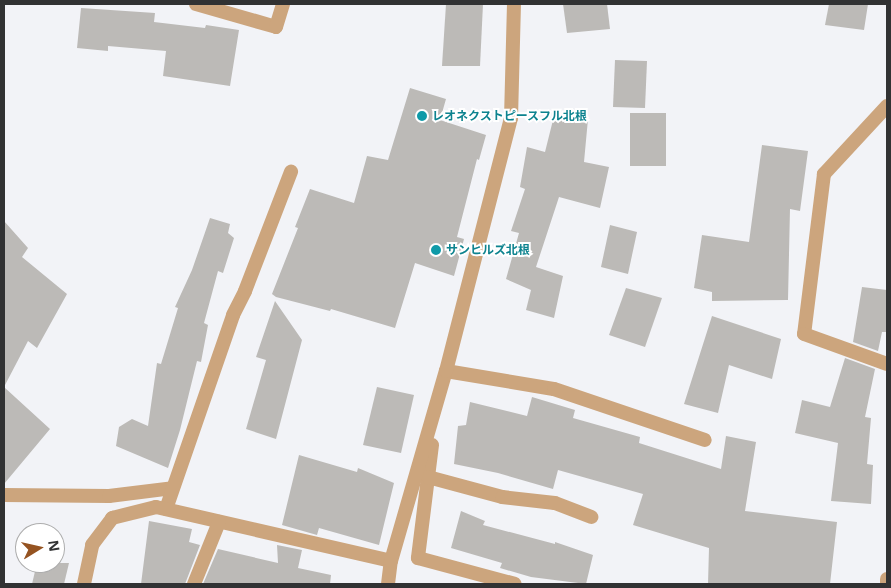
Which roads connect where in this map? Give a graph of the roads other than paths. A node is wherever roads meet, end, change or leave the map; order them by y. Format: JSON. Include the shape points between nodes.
{"nodes":[{"id":1,"x":196,"y":4,"type":"edge"},
{"id":2,"x":283,"y":4,"type":"edge"},
{"id":3,"x":514,"y":4,"type":"edge"},
{"id":4,"x":887,"y":106,"type":"edge"},
{"id":5,"x":290,"y":172,"type":"dead end"},
{"id":6,"x":887,"y":364,"type":"edge"},
{"id":7,"x":446,"y":371,"type":"junction"},
{"id":8,"x":437,"y":400,"type":"junction"},
{"id":9,"x":705,"y":440,"type":"dead end"},
{"id":10,"x":428,"y":477,"type":"junction"},
{"id":11,"x":173,"y":488,"type":"junction"},
{"id":12,"x":4,"y":495,"type":"edge"},
{"id":13,"x":166,"y":509,"type":"junction"},
{"id":14,"x":590,"y":517,"type":"dead end"},
{"id":15,"x":219,"y":522,"type":"junction"},
{"id":16,"x":391,"y":561,"type":"junction"},
{"id":17,"x":887,"y":579,"type":"edge"},
{"id":18,"x":84,"y":584,"type":"edge"},
{"id":19,"x":194,"y":584,"type":"edge"},
{"id":20,"x":388,"y":584,"type":"edge"},
{"id":21,"x":515,"y":584,"type":"edge"},
{"id":22,"x":887,"y":584,"type":"edge"}],
"edges":[{"from":1,"to":2,"type":"street","via":[[276,27]]},
{"from":3,"to":7,"type":"street","via":[[511,118]]},
{"from":4,"to":6,"type":"street","via":[[824,174],[804,334]]},
{"from":5,"to":11,"type":"street","via":[[233,315]]},
{"from":7,"to":8,"type":"street"},
{"from":7,"to":9,"type":"street","via":[[554,389]]},
{"from":8,"to":10,"type":"street"},
{"from":8,"to":16,"type":"street"},
{"from":10,"to":14,"type":"street","via":[[502,497],[555,503]]},
{"from":10,"to":21,"type":"street","via":[[418,558]]},
{"from":11,"to":12,"type":"street","via":[[109,496]]},
{"from":11,"to":13,"type":"street"},
{"from":13,"to":15,"type":"street"},
{"from":13,"to":18,"type":"street","via":[[156,507],[112,518],[92,545]]},
{"from":15,"to":16,"type":"street"},
{"from":15,"to":19,"type":"street"},
{"from":16,"to":20,"type":"street"},
{"from":17,"to":22,"type":"street"}]}
